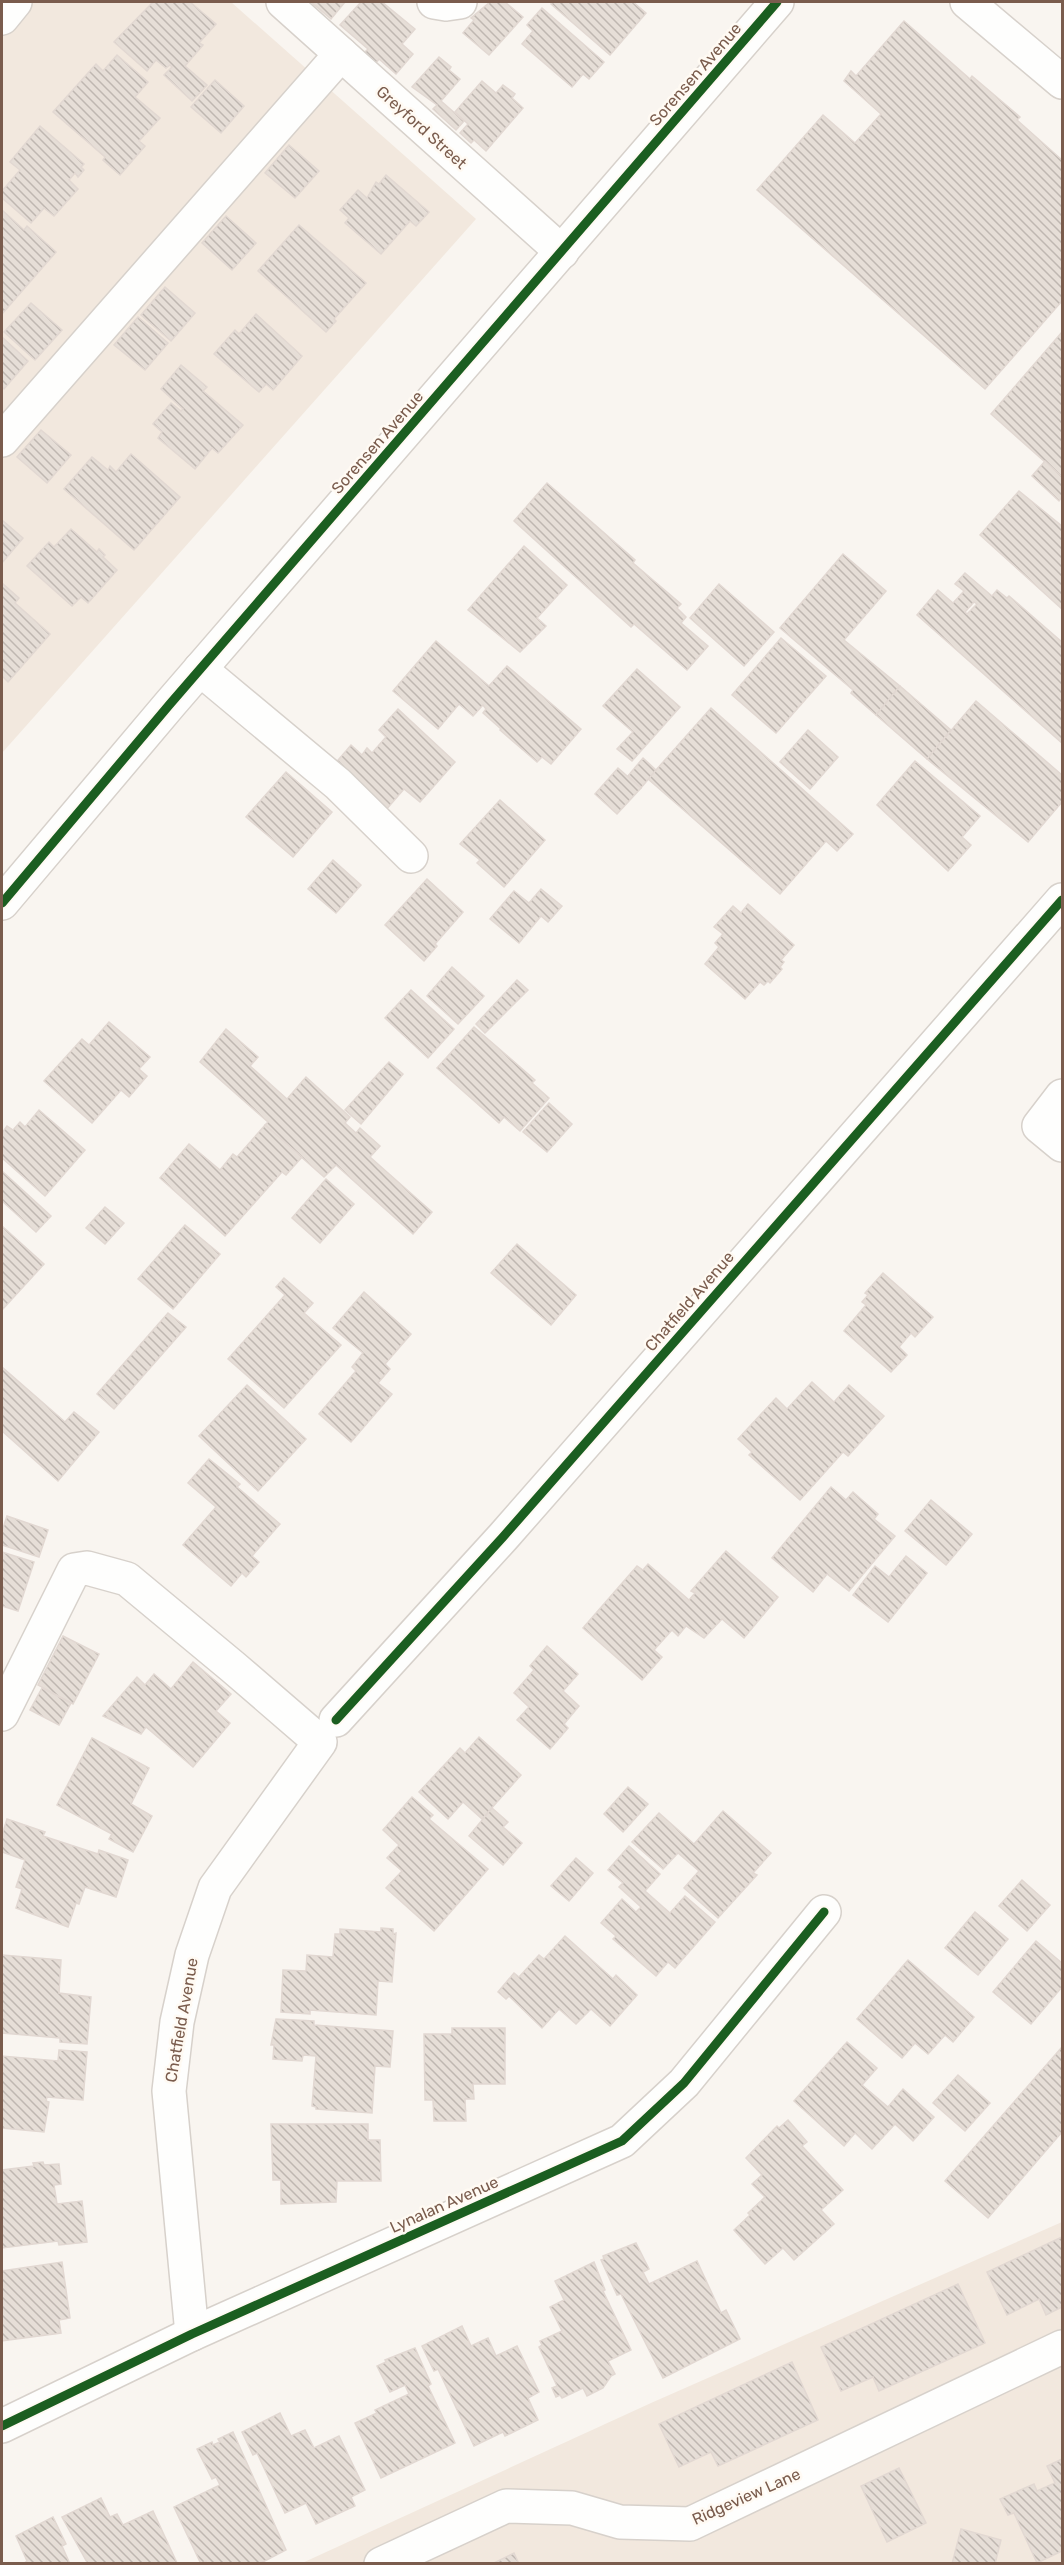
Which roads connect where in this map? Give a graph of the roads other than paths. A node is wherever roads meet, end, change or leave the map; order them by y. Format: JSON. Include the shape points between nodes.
{"nodes":[{"id":1,"x":15,"y":2,"type":"edge"},
{"id":2,"x":283,"y":2,"type":"edge"},
{"id":3,"x":434,"y":2,"type":"edge"},
{"id":4,"x":460,"y":2,"type":"edge"},
{"id":5,"x":777,"y":2,"type":"edge"},
{"id":6,"x":967,"y":2,"type":"edge"},
{"id":7,"x":2,"y":18,"type":"edge"},
{"id":8,"x":341,"y":54,"type":"junction"},
{"id":9,"x":1062,"y":82,"type":"edge"},
{"id":10,"x":562,"y":252,"type":"junction"},
{"id":11,"x":2,"y":440,"type":"edge"},
{"id":12,"x":200,"y":669,"type":"junction"},
{"id":13,"x":411,"y":856,"type":"dead end"},
{"id":14,"x":1062,"y":900,"type":"edge"},
{"id":15,"x":2,"y":903,"type":"edge"},
{"id":16,"x":1062,"y":1096,"type":"edge"},
{"id":17,"x":1062,"y":1145,"type":"edge"},
{"id":18,"x":2,"y":1714,"type":"edge"},
{"id":19,"x":328,"y":1731,"type":"junction"},
{"id":20,"x":824,"y":1912,"type":"dead end"},
{"id":21,"x":192,"y":2334,"type":"junction"},
{"id":22,"x":1062,"y":2348,"type":"edge"},
{"id":23,"x":2,"y":2426,"type":"edge"},
{"id":24,"x":381,"y":2564,"type":"edge"}],
"edges":[{"from":1,"to":7,"type":"street"},
{"from":2,"to":8,"type":"street","name":"Greyford Street"},
{"from":3,"to":4,"type":"street"},
{"from":5,"to":10,"type":"street","name":"Sorensen Avenue"},
{"from":6,"to":9,"type":"street"},
{"from":8,"to":10,"type":"street","name":"Greyford Street"},
{"from":8,"to":11,"type":"street"},
{"from":10,"to":12,"type":"street","name":"Sorensen Avenue"},
{"from":12,"to":13,"type":"street","via":[[338,784]]},
{"from":12,"to":15,"type":"street","name":"Sorensen Avenue"},
{"from":14,"to":19,"type":"street","name":"Chatfield Avenue"},
{"from":16,"to":17,"type":"street","via":[[1039,1126]]},
{"from":18,"to":19,"type":"street","via":[[74,1570],[87,1568],[127,1579],[233,1667]]},
{"from":19,"to":21,"type":"street","name":"Chatfield Avenue","via":[[214,1888],[192,1955],[177,2022],[169,2091]]},
{"from":20,"to":21,"type":"street","name":"Lynalan Avenue","via":[[684,2083],[622,2140]]},
{"from":21,"to":23,"type":"street","name":"Lynalan Avenue"},
{"from":22,"to":24,"type":"street","name":"Ridgeview Lane","via":[[690,2524],[620,2522],[572,2508],[506,2506]]}]}
